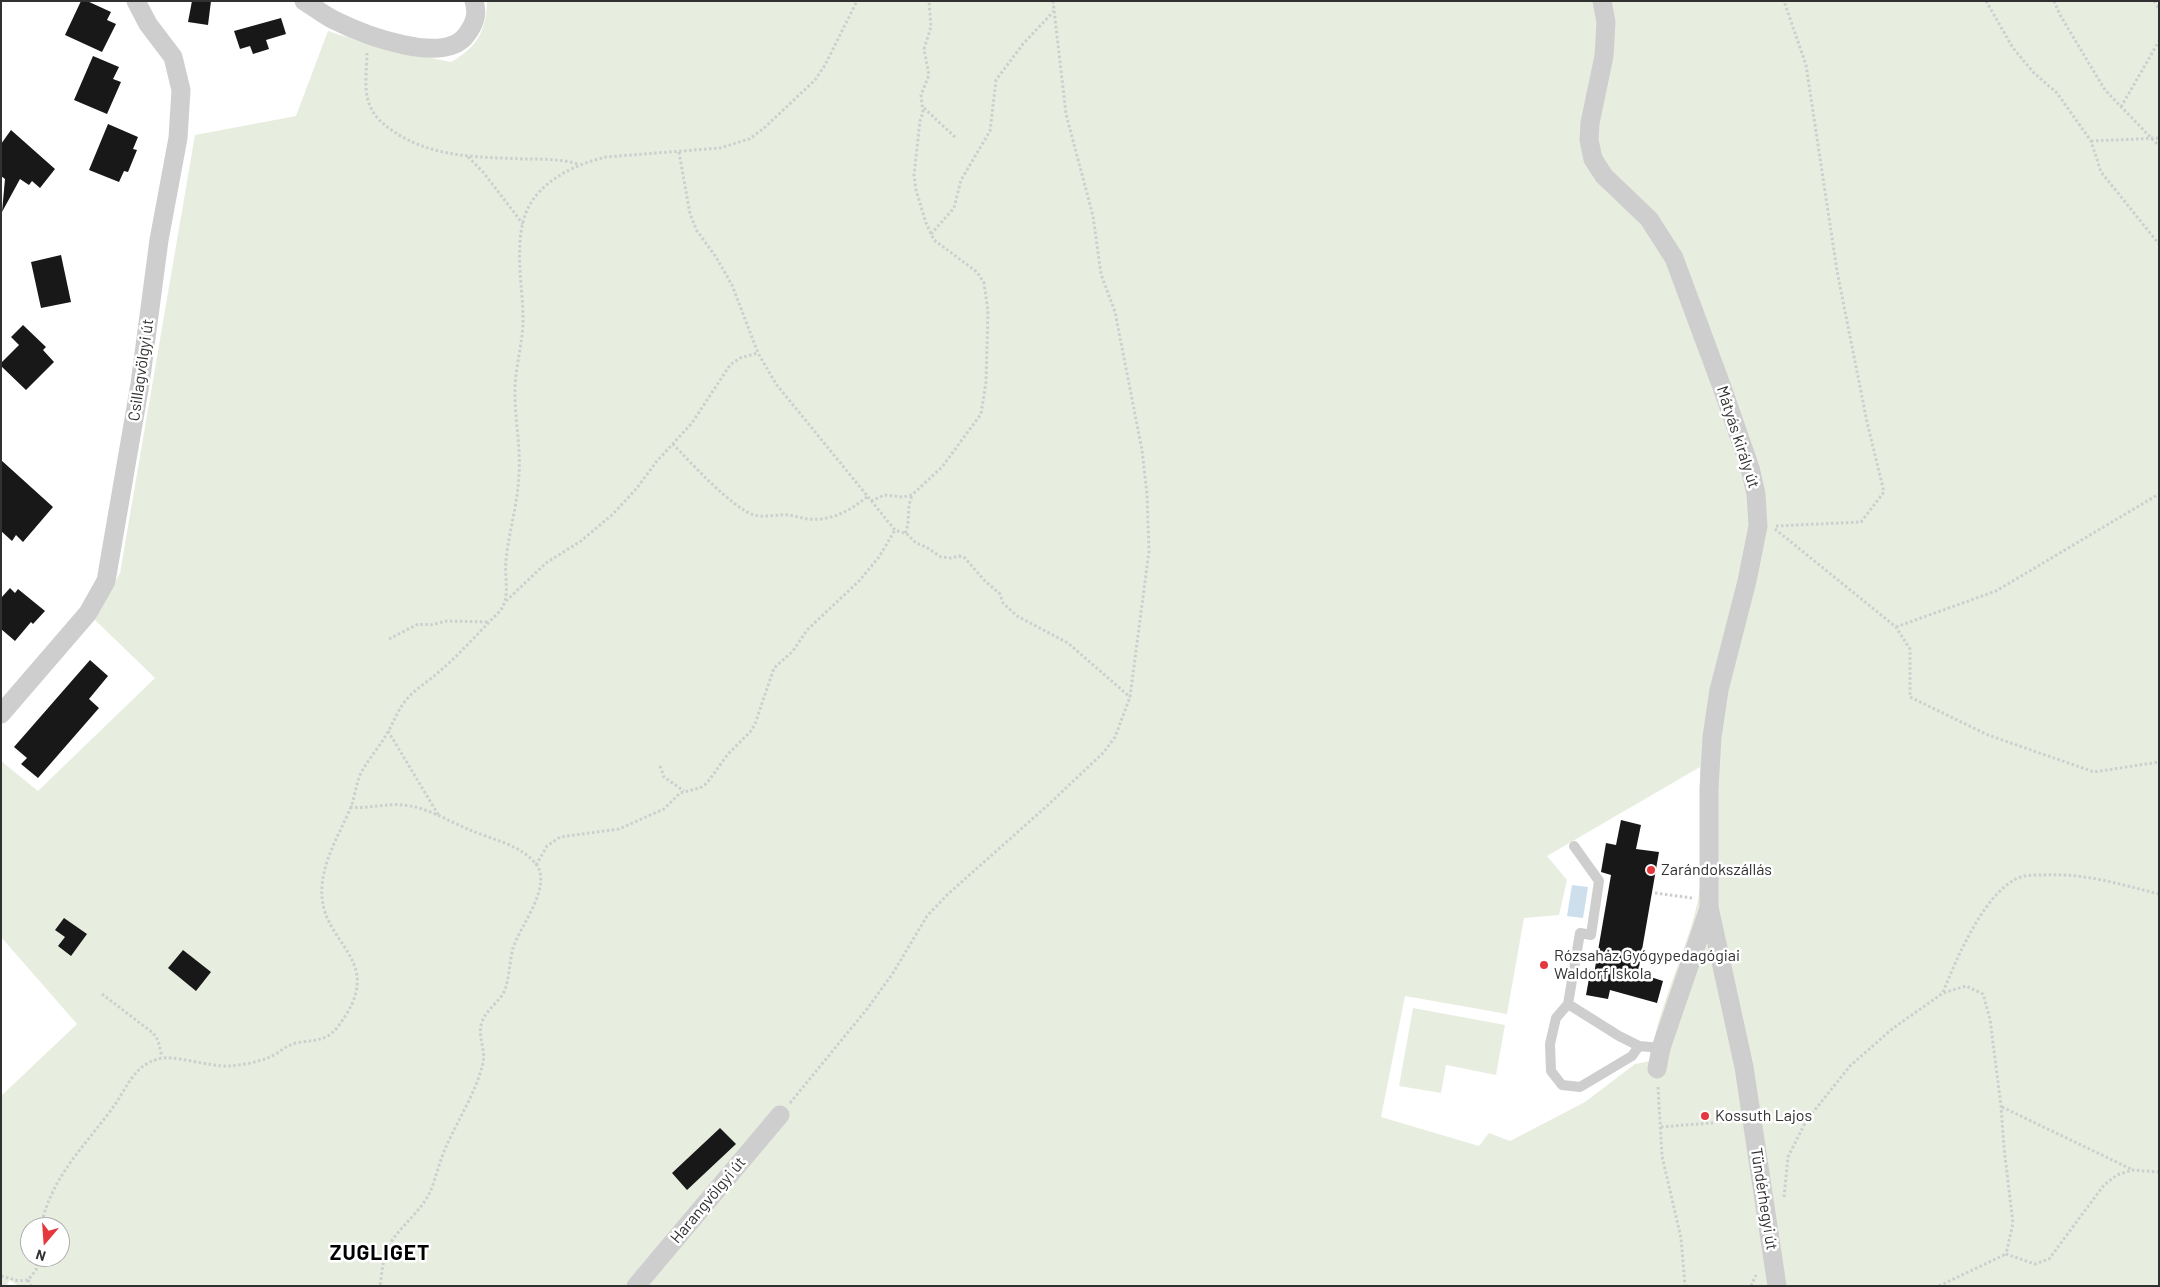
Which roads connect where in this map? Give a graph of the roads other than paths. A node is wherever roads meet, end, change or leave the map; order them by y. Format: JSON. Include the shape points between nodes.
{"nodes":[{"id":1,"x":136,"y":1,"type":"edge"},
{"id":2,"x":304,"y":1,"type":"edge"},
{"id":3,"x":474,"y":1,"type":"edge"},
{"id":4,"x":1602,"y":1,"type":"edge"},
{"id":5,"x":1,"y":714,"type":"edge"},
{"id":6,"x":1574,"y":846,"type":"dead end"},
{"id":7,"x":1709,"y":904,"type":"junction"},
{"id":8,"x":1568,"y":1004,"type":"junction"},
{"id":9,"x":1640,"y":1046,"type":"junction"},
{"id":10,"x":1661,"y":1048,"type":"junction"},
{"id":11,"x":1657,"y":1069,"type":"road end"},
{"id":12,"x":780,"y":1115,"type":"road end"},
{"id":13,"x":636,"y":1286,"type":"edge"},
{"id":14,"x":1777,"y":1286,"type":"edge"}],
"edges":[{"from":1,"to":5,"type":"street","name":"Csillagvölgyi út","via":[[148,24],[174,57],[181,90],[178,138],[158,240],[140,384],[106,581],[88,613]]},
{"from":2,"to":3,"type":"street","via":[[332,19],[367,34],[436,49],[452,46],[464,39],[477,10]]},
{"from":4,"to":7,"type":"street","name":"Mátyás király út","via":[[1606,22],[1604,56],[1590,123],[1593,159],[1604,176],[1649,219],[1674,258],[1750,468],[1759,516],[1747,581],[1719,690],[1712,737]]},
{"from":6,"to":8,"type":"lane","via":[[1599,881],[1591,936],[1580,934]]},
{"from":7,"to":10,"type":"street"},
{"from":7,"to":14,"type":"street","name":"Tündérhegyi út","via":[[1744,1068]]},
{"from":8,"to":9,"type":"lane"},
{"from":8,"to":9,"type":"lane","via":[[1556,1018],[1550,1044],[1551,1071],[1562,1085],[1580,1087],[1632,1056]]},
{"from":9,"to":10,"type":"lane"},
{"from":10,"to":11,"type":"street"},
{"from":12,"to":13,"type":"street","name":"Harangvölgyi út"}]}
